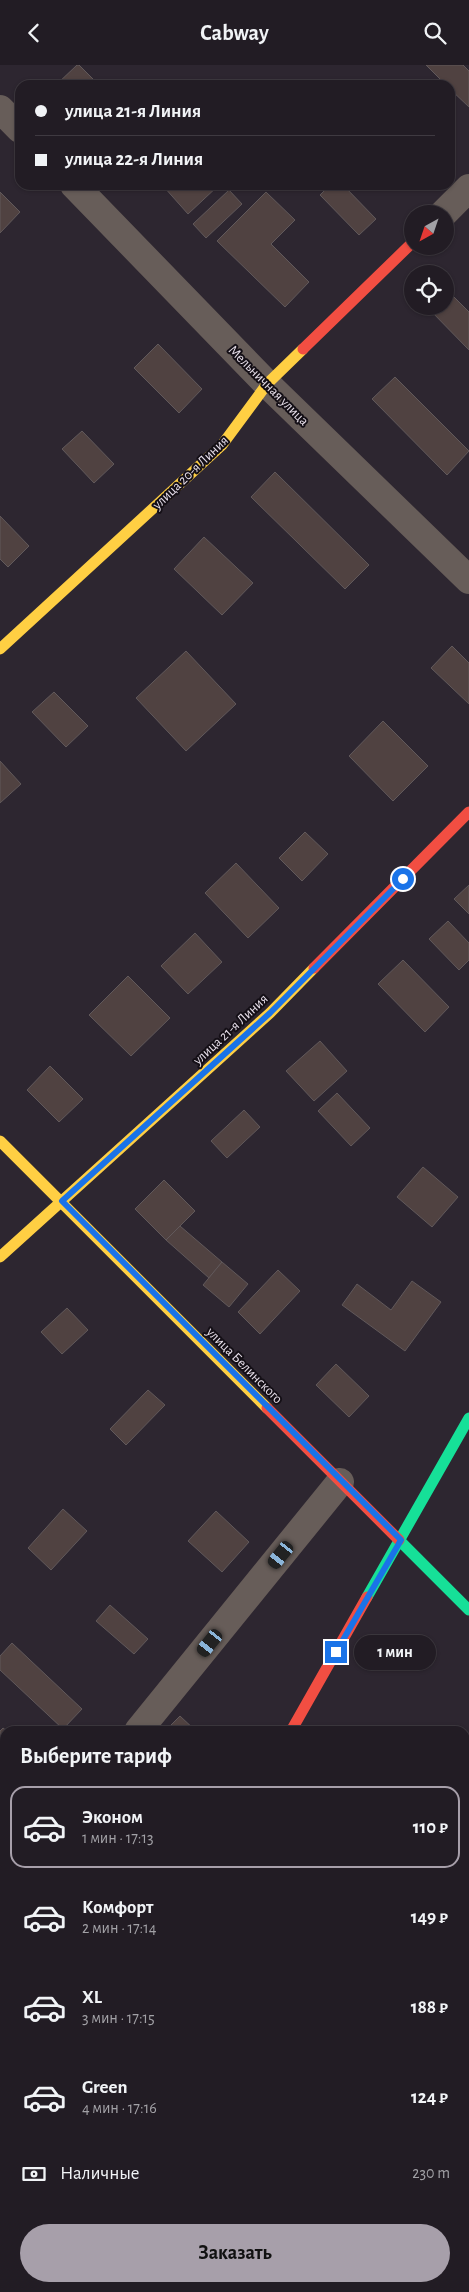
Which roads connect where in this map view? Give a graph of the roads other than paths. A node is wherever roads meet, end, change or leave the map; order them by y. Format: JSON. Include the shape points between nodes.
{"nodes":[{"id":1,"x":0,"y":109,"type":"edge"},
{"id":2,"x":15,"y":124,"type":"edge"},
{"id":3,"x":469,"y":189,"type":"edge"},
{"id":4,"x":79,"y":190,"type":"edge"},
{"id":5,"x":452,"y":205,"type":"edge"},
{"id":6,"x":404,"y":251,"type":"edge"},
{"id":7,"x":267,"y":384,"type":"junction"},
{"id":8,"x":469,"y":580,"type":"edge"},
{"id":9,"x":0,"y":649,"type":"edge"},
{"id":10,"x":469,"y":812,"type":"edge"},
{"id":11,"x":0,"y":1141,"type":"edge"},
{"id":12,"x":62,"y":1201,"type":"junction"},
{"id":13,"x":0,"y":1257,"type":"edge"},
{"id":14,"x":469,"y":1418,"type":"edge"},
{"id":15,"x":340,"y":1482,"type":"junction"},
{"id":16,"x":401,"y":1540,"type":"junction"},
{"id":17,"x":469,"y":1610,"type":"edge"},
{"id":18,"x":142,"y":1726,"type":"edge"},
{"id":19,"x":294,"y":1726,"type":"edge"}],
"edges":[{"from":1,"to":2,"type":"street"},
{"from":3,"to":5,"type":"street"},
{"from":4,"to":7,"type":"street","name":"Мельничная улица"},
{"from":6,"to":7,"type":"street","name":"улица 20-я Линия"},
{"from":7,"to":8,"type":"street","name":"Мельничная улица"},
{"from":7,"to":9,"type":"street","name":"улица 20-я Линия","via":[[222,445]]},
{"from":10,"to":12,"type":"street","name":"улица 21-я Линия","via":[[270,1013]]},
{"from":11,"to":12,"type":"street","name":"улица Белинского"},
{"from":12,"to":13,"type":"street","name":"улица 21-я Линия"},
{"from":12,"to":15,"type":"street","name":"улица Белинского"},
{"from":14,"to":16,"type":"street"},
{"from":15,"to":16,"type":"street","name":"улица Белинского"},
{"from":15,"to":18,"type":"street"},
{"from":16,"to":17,"type":"street","name":"улица Белинского"},
{"from":16,"to":19,"type":"street"}]}
